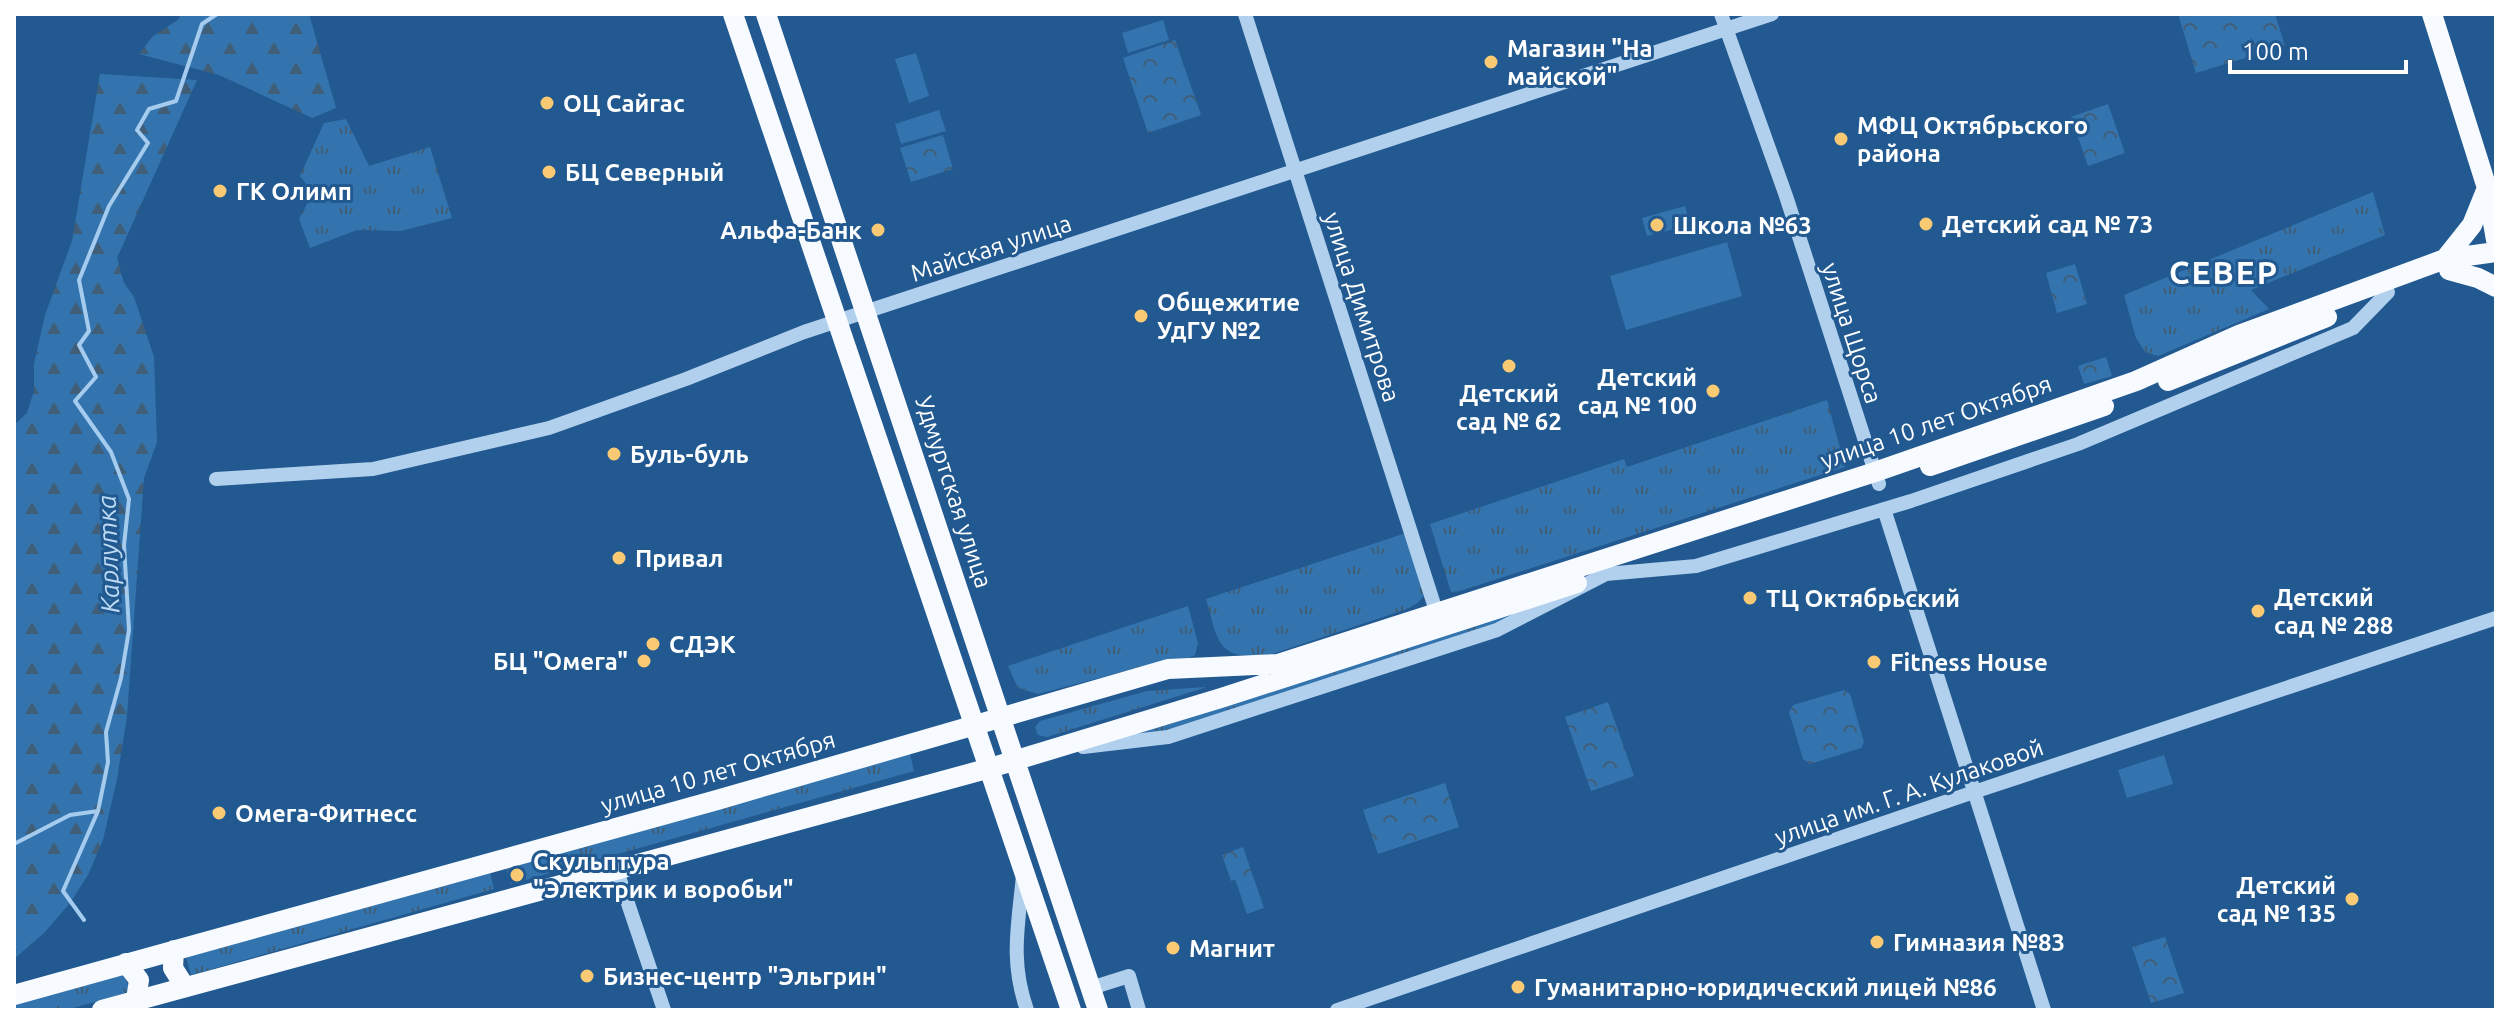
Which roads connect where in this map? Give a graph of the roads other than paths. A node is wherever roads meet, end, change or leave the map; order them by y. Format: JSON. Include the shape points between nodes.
{"nodes":[{"id":1,"x":733,"y":14,"type":"edge"},
{"id":2,"x":766,"y":14,"type":"edge"},
{"id":3,"x":1245,"y":14,"type":"edge"},
{"id":4,"x":1721,"y":14,"type":"edge"},
{"id":5,"x":1772,"y":14,"type":"edge"},
{"id":6,"x":2432,"y":14,"type":"edge"},
{"id":7,"x":1726,"y":29,"type":"junction"},
{"id":8,"x":1296,"y":171,"type":"junction"},
{"id":9,"x":2487,"y":188,"type":"junction"},
{"id":10,"x":2496,"y":240,"type":"edge"},
{"id":11,"x":845,"y":250,"type":"junction"},
{"id":12,"x":2496,"y":252,"type":"edge"},
{"id":13,"x":818,"y":261,"type":"junction"},
{"id":14,"x":2447,"y":264,"type":"junction"},
{"id":15,"x":2496,"y":287,"type":"edge"},
{"id":16,"x":2388,"y":292,"type":"junction"},
{"id":17,"x":866,"y":312,"type":"junction"},
{"id":18,"x":839,"y":321,"type":"junction"},
{"id":19,"x":1877,"y":478,"type":"junction"},
{"id":20,"x":216,"y":479,"type":"dead end"},
{"id":21,"x":1884,"y":509,"type":"junction"},
{"id":22,"x":1606,"y":574,"type":"junction"},
{"id":23,"x":2496,"y":618,"type":"edge"},
{"id":24,"x":1439,"y":620,"type":"junction"},
{"id":25,"x":1002,"y":719,"type":"junction"},
{"id":26,"x":976,"y":727,"type":"junction"},
{"id":27,"x":1042,"y":751,"type":"junction"},
{"id":28,"x":1014,"y":760,"type":"junction"},
{"id":29,"x":990,"y":768,"type":"junction"},
{"id":30,"x":1974,"y":792,"type":"junction"},
{"id":31,"x":616,"y":868,"type":"junction"},
{"id":32,"x":1024,"y":868,"type":"junction"},
{"id":33,"x":174,"y":950,"type":"junction"},
{"id":34,"x":126,"y":963,"type":"junction"},
{"id":35,"x":185,"y":987,"type":"junction"},
{"id":36,"x":1091,"y":988,"type":"junction"},
{"id":37,"x":14,"y":995,"type":"edge"},
{"id":38,"x":136,"y":1000,"type":"junction"},
{"id":39,"x":102,"y":1010,"type":"edge"},
{"id":40,"x":664,"y":1010,"type":"edge"},
{"id":41,"x":1027,"y":1010,"type":"edge"},
{"id":42,"x":1071,"y":1010,"type":"edge"},
{"id":43,"x":1098,"y":1010,"type":"edge"},
{"id":44,"x":1139,"y":1010,"type":"edge"},
{"id":45,"x":1337,"y":1010,"type":"edge"},
{"id":46,"x":2044,"y":1010,"type":"edge"}],
"edges":[{"from":1,"to":13,"type":"main road"},
{"from":2,"to":11,"type":"main road","name":"Удмуртская улица"},
{"from":3,"to":8,"type":"street","name":"улица Димитрова"},
{"from":4,"to":7,"type":"street","name":"улица Щорса"},
{"from":5,"to":7,"type":"street","name":"Майская улица"},
{"from":6,"to":9,"type":"main road"},
{"from":7,"to":8,"type":"street","name":"Майская улица"},
{"from":7,"to":19,"type":"street","name":"улица Щорса"},
{"from":8,"to":17,"type":"street","name":"Майская улица"},
{"from":8,"to":24,"type":"street","name":"улица Димитрова"},
{"from":9,"to":10,"type":"main road"},
{"from":9,"to":14,"type":"main road"},
{"from":11,"to":13,"type":"main road","via":[[834,264]]},
{"from":11,"to":17,"type":"main road","name":"Удмуртская улица"},
{"from":12,"to":14,"type":"main road"},
{"from":13,"to":18,"type":"main road"},
{"from":14,"to":15,"type":"main road"},
{"from":14,"to":16,"type":"main road","name":"улица 10 лет Октября"},
{"from":14,"to":19,"type":"main road","name":"улица 10 лет Октября","via":[[2239,335],[2136,381]]},
{"from":16,"to":19,"type":"main road","name":"улица 10 лет Октября","via":[[2127,398]]},
{"from":16,"to":21,"type":"street","name":"улица 10 лет Октября","via":[[2353,328],[2267,366],[2078,444]]},
{"from":17,"to":18,"type":"street","name":"Майская улица"},
{"from":17,"to":25,"type":"main road","name":"Удмуртская улица"},
{"from":18,"to":20,"type":"street","name":"Майская улица","via":[[549,428],[373,469]]},
{"from":18,"to":26,"type":"main road"},
{"from":19,"to":22,"type":"main road","name":"улица 10 лет Октября"},
{"from":19,"to":24,"type":"main road","name":"улица 10 лет Октября"},
{"from":21,"to":22,"type":"street","name":"улица 10 лет Октября","via":[[1696,566]]},
{"from":21,"to":30,"type":"street"},
{"from":22,"to":24,"type":"main road","name":"улица 10 лет Октября"},
{"from":22,"to":27,"type":"street","name":"улица 10 лет Октября","via":[[1497,630],[1168,737]]},
{"from":23,"to":30,"type":"street","name":"улица им. Г. А. Кулаковой"},
{"from":24,"to":25,"type":"main road","name":"улица 10 лет Октября","via":[[1278,664],[1168,669]]},
{"from":24,"to":27,"type":"main road","name":"улица 10 лет Октября","via":[[1221,698]]},
{"from":25,"to":26,"type":"main road","name":"улица 10 лет Октября"},
{"from":25,"to":28,"type":"main road","name":"Удмуртская улица"},
{"from":26,"to":29,"type":"main road"},
{"from":26,"to":33,"type":"main road","name":"улица 10 лет Октября"},
{"from":27,"to":28,"type":"main road","name":"улица 10 лет Октября"},
{"from":28,"to":29,"type":"main road","name":"улица 10 лет Октября"},
{"from":28,"to":36,"type":"main road","name":"Удмуртская улица"},
{"from":29,"to":31,"type":"main road","name":"улица 10 лет Октября"},
{"from":29,"to":32,"type":"main road"},
{"from":30,"to":45,"type":"street","name":"улица им. Г. А. Кулаковой"},
{"from":30,"to":46,"type":"street"},
{"from":31,"to":35,"type":"main road","name":"улица 10 лет Октября"},
{"from":31,"to":40,"type":"street"},
{"from":32,"to":41,"type":"street","via":[[1015,959]]},
{"from":32,"to":42,"type":"main road"},
{"from":33,"to":34,"type":"main road","name":"улица 10 лет Октября"},
{"from":33,"to":35,"type":"main road","via":[[173,968]]},
{"from":34,"to":37,"type":"main road","name":"улица 10 лет Октября"},
{"from":34,"to":38,"type":"main road","via":[[139,980]]},
{"from":35,"to":38,"type":"main road","name":"улица 10 лет Октября"},
{"from":36,"to":43,"type":"main road","name":"Удмуртская улица"},
{"from":36,"to":44,"type":"street","via":[[1129,976]]},
{"from":38,"to":39,"type":"main road","name":"улица 10 лет Октября"}]}
